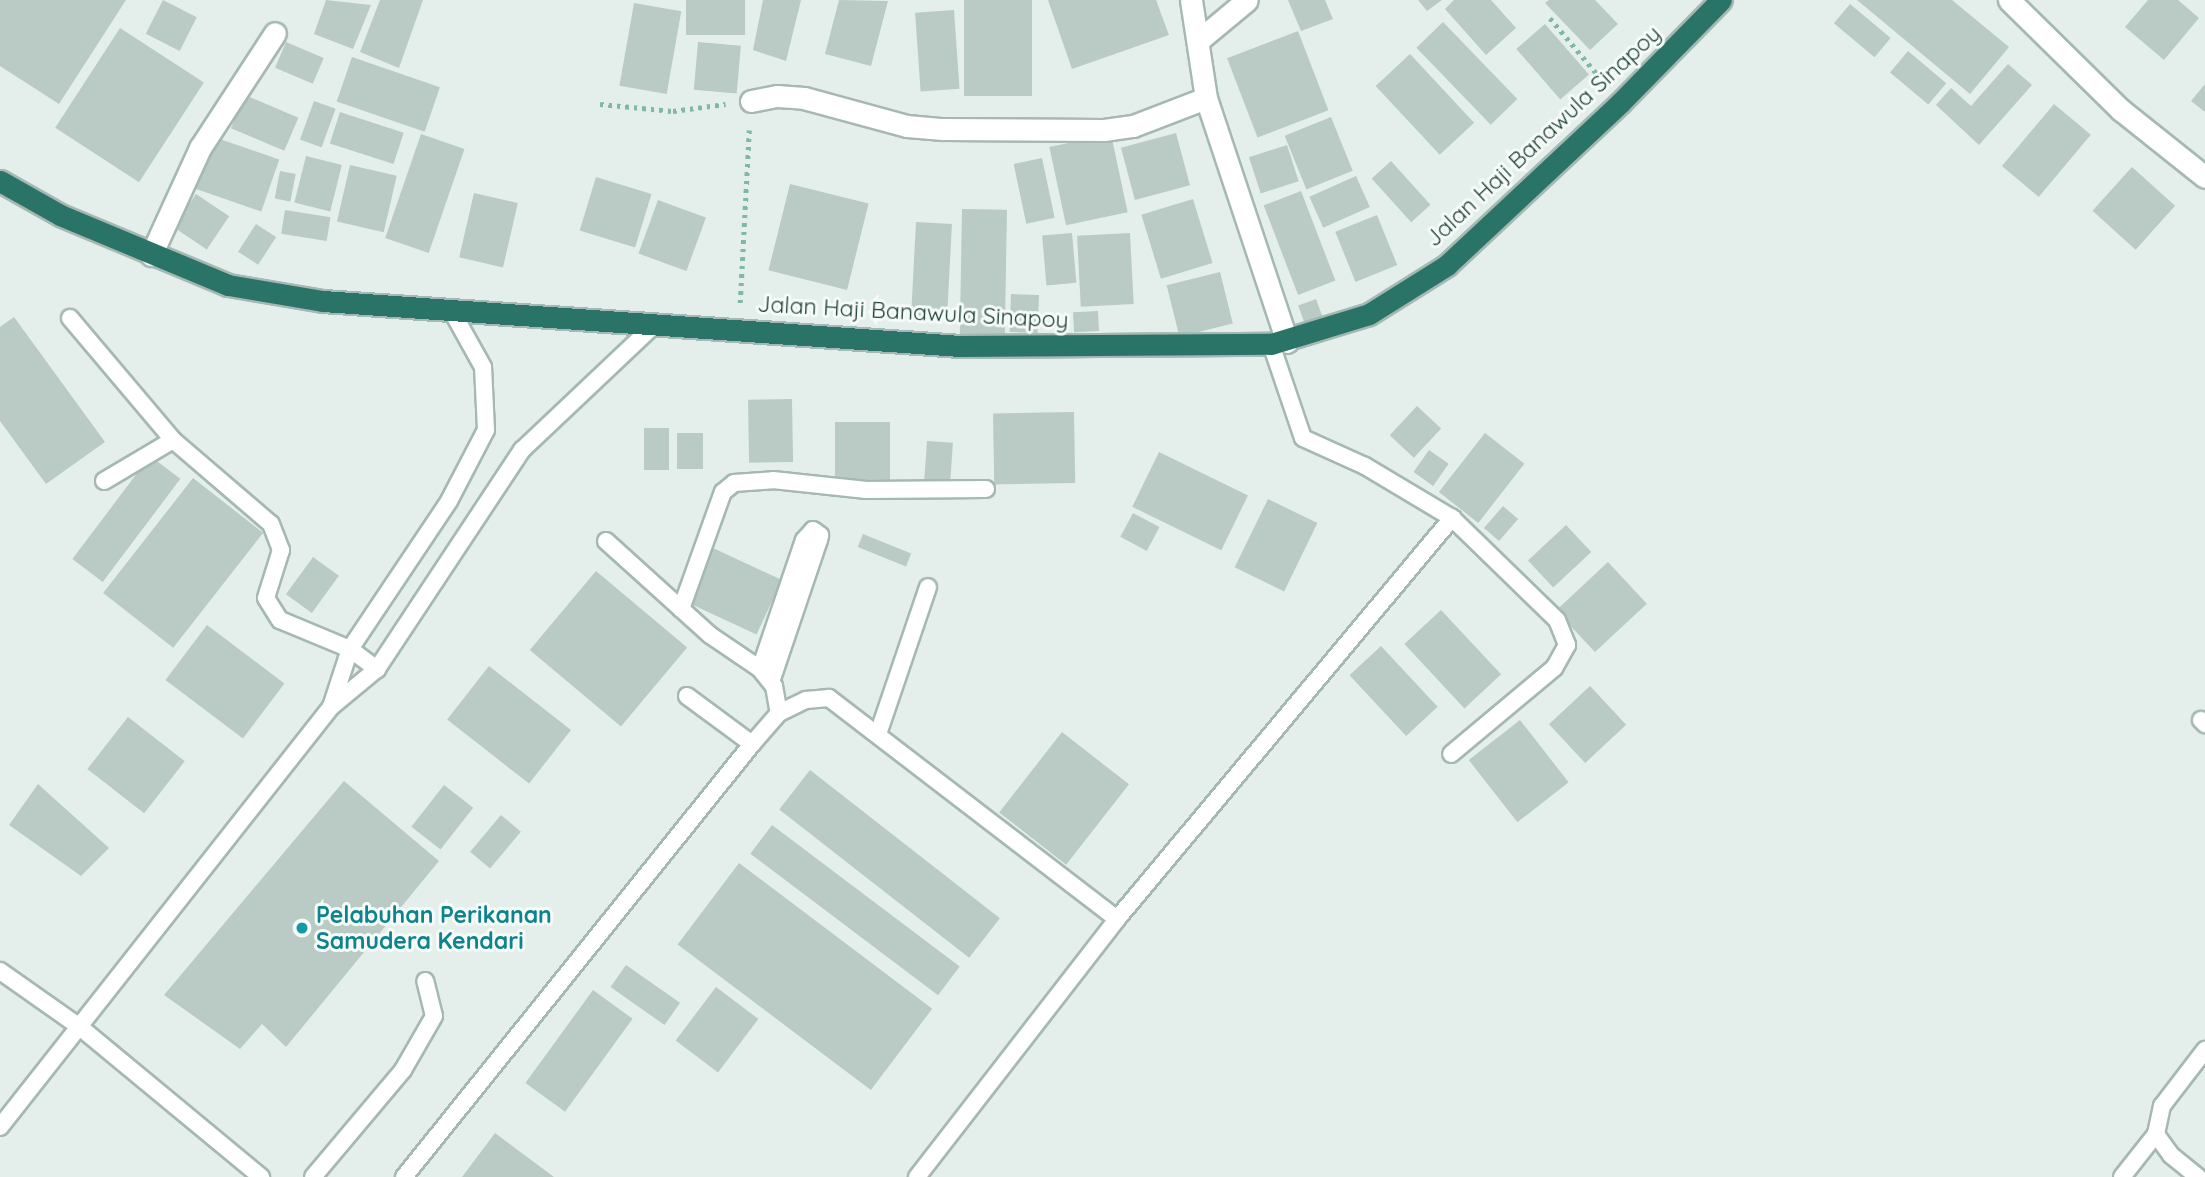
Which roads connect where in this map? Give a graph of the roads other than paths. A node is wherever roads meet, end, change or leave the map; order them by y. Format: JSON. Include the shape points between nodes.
{"nodes":[{"id":1,"x":1191,"y":0,"type":"edge"},
{"id":2,"x":1247,"y":0,"type":"edge"},
{"id":3,"x":1721,"y":0,"type":"edge"},
{"id":4,"x":2009,"y":0,"type":"edge"},
{"id":5,"x":275,"y":33,"type":"dead end"},
{"id":6,"x":1199,"y":40,"type":"junction"},
{"id":7,"x":1206,"y":98,"type":"junction"},
{"id":8,"x":751,"y":101,"type":"road end"},
{"id":9,"x":2205,"y":177,"type":"edge"},
{"id":10,"x":0,"y":181,"type":"edge"},
{"id":11,"x":151,"y":256,"type":"junction"},
{"id":12,"x":453,"y":313,"type":"junction"},
{"id":13,"x":70,"y":318,"type":"dead end"},
{"id":14,"x":654,"y":325,"type":"junction"},
{"id":15,"x":1279,"y":343,"type":"junction"},
{"id":16,"x":173,"y":440,"type":"junction"},
{"id":17,"x":104,"y":481,"type":"dead end"},
{"id":18,"x":986,"y":489,"type":"dead end"},
{"id":19,"x":1452,"y":518,"type":"junction"},
{"id":20,"x":606,"y":541,"type":"dead end"},
{"id":21,"x":928,"y":587,"type":"dead end"},
{"id":22,"x":681,"y":609,"type":"junction"},
{"id":23,"x":783,"y":624,"type":"junction"},
{"id":24,"x":350,"y":649,"type":"junction"},
{"id":25,"x":377,"y":669,"type":"junction"},
{"id":26,"x":760,"y":669,"type":"junction"},
{"id":27,"x":771,"y":682,"type":"junction"},
{"id":28,"x":687,"y":696,"type":"dead end"},
{"id":29,"x":331,"y":707,"type":"junction"},
{"id":30,"x":779,"y":713,"type":"junction"},
{"id":31,"x":878,"y":734,"type":"junction"},
{"id":32,"x":752,"y":744,"type":"junction"},
{"id":33,"x":1451,"y":754,"type":"dead end"},
{"id":34,"x":1117,"y":919,"type":"junction"},
{"id":35,"x":0,"y":971,"type":"edge"},
{"id":36,"x":425,"y":981,"type":"dead end"},
{"id":37,"x":81,"y":1028,"type":"junction"},
{"id":38,"x":2205,"y":1049,"type":"edge"},
{"id":39,"x":0,"y":1127,"type":"edge"},
{"id":40,"x":2156,"y":1134,"type":"junction"},
{"id":41,"x":261,"y":1177,"type":"edge"},
{"id":42,"x":313,"y":1177,"type":"edge"},
{"id":43,"x":404,"y":1177,"type":"edge"},
{"id":44,"x":917,"y":1177,"type":"edge"},
{"id":45,"x":2122,"y":1177,"type":"edge"},
{"id":46,"x":2198,"y":1177,"type":"edge"}],
"edges":[{"from":1,"to":6,"type":"street"},
{"from":2,"to":6,"type":"street"},
{"from":3,"to":15,"type":"highway","name":"Jalan Haji Banawula Sinapoy","via":[[1620,103],[1447,265],[1369,314]]},
{"from":4,"to":9,"type":"street","via":[[2121,110]]},
{"from":5,"to":11,"type":"street","via":[[189,168]]},
{"from":6,"to":7,"type":"street"},
{"from":7,"to":8,"type":"street","via":[[1133,126],[1104,130],[943,130],[907,126],[804,98],[777,96]]},
{"from":7,"to":15,"type":"street"},
{"from":10,"to":11,"type":"highway","name":"Jalan Haji Banawula Sinapoy","via":[[60,215]]},
{"from":11,"to":12,"type":"highway","name":"Jalan Haji Banawula Sinapoy","via":[[228,285],[323,301]]},
{"from":12,"to":14,"type":"highway","name":"Jalan Haji Banawula Sinapoy"},
{"from":12,"to":24,"type":"lane","via":[[483,367],[486,430],[449,501]]},
{"from":13,"to":16,"type":"lane"},
{"from":14,"to":15,"type":"highway","name":"Jalan Haji Banawula Sinapoy","via":[[960,346]]},
{"from":14,"to":25,"type":"lane","via":[[522,450]]},
{"from":15,"to":19,"type":"lane","via":[[1303,438],[1365,466]]},
{"from":16,"to":17,"type":"lane"},
{"from":16,"to":24,"type":"lane","via":[[271,524],[280,539],[281,550],[266,598],[274,612],[281,620]]},
{"from":18,"to":22,"type":"lane","via":[[866,490],[773,480],[734,483],[723,492]]},
{"from":19,"to":33,"type":"lane","via":[[1557,620],[1567,645],[1554,667]]},
{"from":19,"to":34,"type":"lane"},
{"from":20,"to":22,"type":"lane"},
{"from":21,"to":31,"type":"lane"},
{"from":22,"to":26,"type":"lane"},
{"from":23,"to":23,"type":"lane","via":[[804,540],[813,530],[820,534],[819,540]]},
{"from":23,"to":26,"type":"lane"},
{"from":23,"to":27,"type":"lane"},
{"from":24,"to":25,"type":"lane"},
{"from":24,"to":29,"type":"lane"},
{"from":25,"to":29,"type":"lane"},
{"from":26,"to":27,"type":"lane"},
{"from":27,"to":30,"type":"lane"},
{"from":28,"to":32,"type":"lane"},
{"from":29,"to":37,"type":"lane"},
{"from":30,"to":31,"type":"lane","via":[[806,700],[829,698]]},
{"from":30,"to":32,"type":"lane"},
{"from":31,"to":34,"type":"lane"},
{"from":32,"to":43,"type":"lane"},
{"from":34,"to":44,"type":"lane"},
{"from":35,"to":37,"type":"lane"},
{"from":36,"to":42,"type":"lane","via":[[434,1016],[403,1070]]},
{"from":37,"to":39,"type":"lane"},
{"from":37,"to":41,"type":"lane"},
{"from":38,"to":40,"type":"lane","via":[[2162,1106]]},
{"from":40,"to":45,"type":"lane"},
{"from":40,"to":46,"type":"lane","via":[[2171,1155]]}]}
